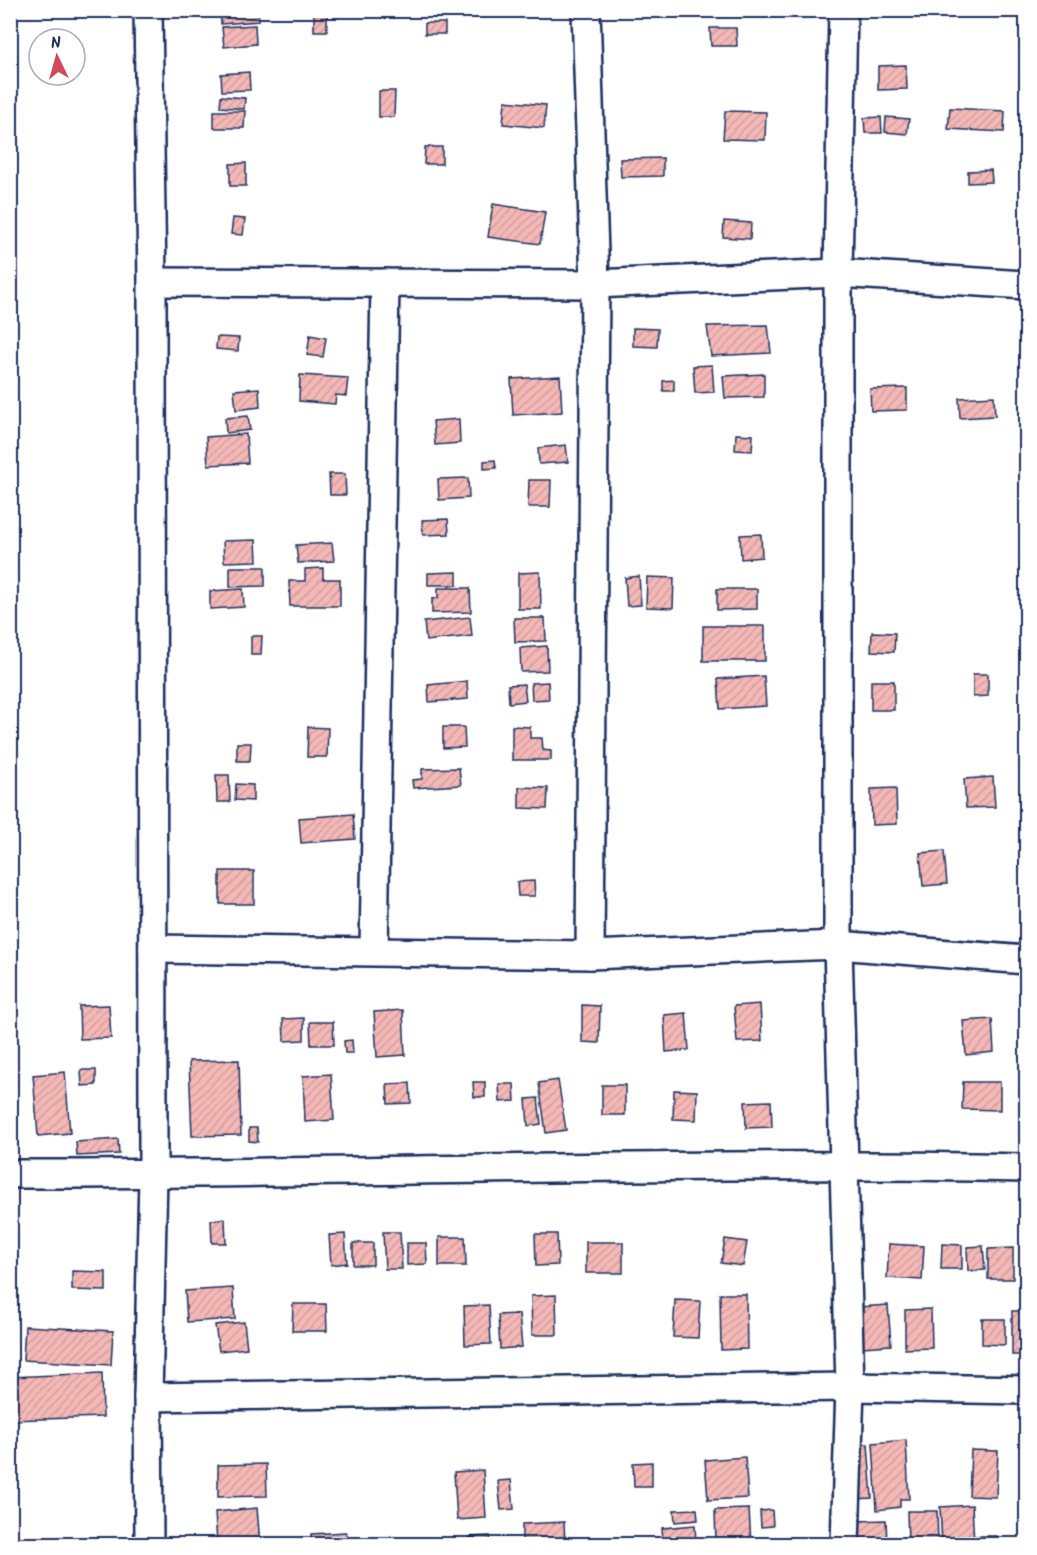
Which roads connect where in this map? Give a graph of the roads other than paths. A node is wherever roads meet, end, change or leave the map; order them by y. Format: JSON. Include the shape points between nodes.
{"nodes":[{"id":1,"x":148,"y":10,"type":"edge"},
{"id":2,"x":586,"y":10,"type":"edge"},
{"id":3,"x":843,"y":10,"type":"edge"},
{"id":4,"x":838,"y":273,"type":"junction"},
{"id":5,"x":152,"y":282,"type":"junction"},
{"id":6,"x":385,"y":283,"type":"junction"},
{"id":7,"x":595,"y":284,"type":"junction"},
{"id":8,"x":1026,"y":285,"type":"edge"},
{"id":9,"x":838,"y":945,"type":"junction"},
{"id":10,"x":153,"y":949,"type":"junction"},
{"id":11,"x":374,"y":951,"type":"junction"},
{"id":12,"x":590,"y":955,"type":"junction"},
{"id":13,"x":1026,"y":960,"type":"edge"},
{"id":14,"x":842,"y":1164,"type":"junction"},
{"id":15,"x":1026,"y":1168,"type":"edge"},
{"id":16,"x":10,"y":1174,"type":"edge"},
{"id":17,"x":153,"y":1174,"type":"junction"},
{"id":18,"x":850,"y":1387,"type":"junction"},
{"id":19,"x":1026,"y":1390,"type":"edge"},
{"id":20,"x":148,"y":1396,"type":"junction"},
{"id":21,"x":149,"y":1545,"type":"edge"},
{"id":22,"x":845,"y":1545,"type":"edge"}],
"edges":[{"from":1,"to":5,"type":"street"},
{"from":2,"to":7,"type":"street"},
{"from":3,"to":4,"type":"street"},
{"from":4,"to":7,"type":"street"},
{"from":4,"to":8,"type":"street"},
{"from":4,"to":9,"type":"street"},
{"from":5,"to":6,"type":"street"},
{"from":5,"to":10,"type":"street"},
{"from":6,"to":7,"type":"street"},
{"from":6,"to":11,"type":"street"},
{"from":7,"to":12,"type":"street"},
{"from":9,"to":12,"type":"street"},
{"from":9,"to":13,"type":"street"},
{"from":9,"to":14,"type":"street"},
{"from":10,"to":11,"type":"street"},
{"from":10,"to":17,"type":"street"},
{"from":11,"to":12,"type":"street"},
{"from":14,"to":15,"type":"street"},
{"from":14,"to":17,"type":"street"},
{"from":14,"to":18,"type":"street"},
{"from":16,"to":17,"type":"street"},
{"from":17,"to":20,"type":"street"},
{"from":18,"to":19,"type":"street"},
{"from":18,"to":20,"type":"street"},
{"from":18,"to":22,"type":"street"},
{"from":20,"to":21,"type":"street"}]}
